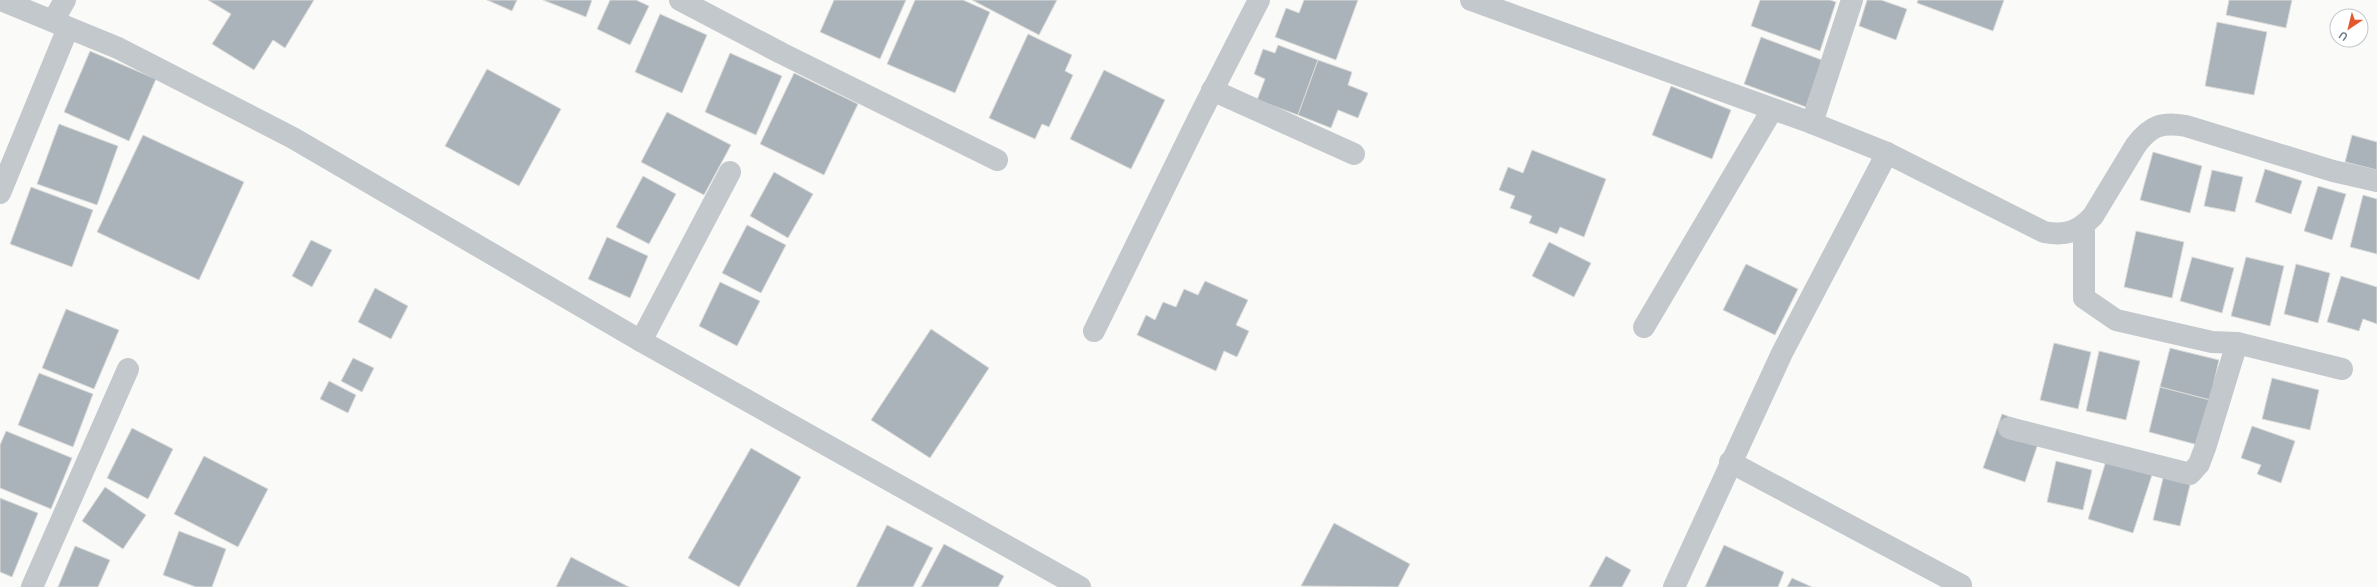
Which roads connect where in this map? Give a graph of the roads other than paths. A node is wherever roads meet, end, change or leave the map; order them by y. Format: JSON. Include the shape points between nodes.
{"nodes":[{"id":1,"x":1,"y":0,"type":"edge"},
{"id":2,"x":65,"y":0,"type":"edge"},
{"id":3,"x":680,"y":0,"type":"edge"},
{"id":4,"x":1259,"y":0,"type":"edge"},
{"id":5,"x":1471,"y":0,"type":"edge"},
{"id":6,"x":1852,"y":0,"type":"edge"},
{"id":7,"x":61,"y":24,"type":"junction"},
{"id":8,"x":1212,"y":90,"type":"junction"},
{"id":9,"x":1772,"y":110,"type":"junction"},
{"id":10,"x":1812,"y":123,"type":"junction"},
{"id":11,"x":1887,"y":153,"type":"junction"},
{"id":12,"x":1354,"y":154,"type":"dead end"},
{"id":13,"x":997,"y":160,"type":"dead end"},
{"id":14,"x":730,"y":172,"type":"dead end"},
{"id":15,"x":2377,"y":181,"type":"edge"},
{"id":16,"x":0,"y":193,"type":"edge"},
{"id":17,"x":2084,"y":225,"type":"junction"},
{"id":18,"x":1644,"y":327,"type":"dead end"},
{"id":19,"x":1094,"y":331,"type":"dead end"},
{"id":20,"x":641,"y":341,"type":"junction"},
{"id":21,"x":2236,"y":343,"type":"junction"},
{"id":22,"x":2342,"y":369,"type":"dead end"},
{"id":23,"x":128,"y":370,"type":"dead end"},
{"id":24,"x":2009,"y":428,"type":"dead end"},
{"id":25,"x":1730,"y":462,"type":"junction"},
{"id":26,"x":1961,"y":585,"type":"dead end"},
{"id":27,"x":32,"y":587,"type":"edge"},
{"id":28,"x":1080,"y":587,"type":"edge"},
{"id":29,"x":1674,"y":587,"type":"edge"}],
"edges":[{"from":1,"to":7,"type":"street"},
{"from":2,"to":7,"type":"street"},
{"from":3,"to":13,"type":"street"},
{"from":4,"to":8,"type":"street"},
{"from":5,"to":9,"type":"street"},
{"from":6,"to":10,"type":"street"},
{"from":7,"to":16,"type":"street"},
{"from":7,"to":20,"type":"street","via":[[118,48],[293,138]]},
{"from":8,"to":12,"type":"street"},
{"from":8,"to":19,"type":"street"},
{"from":9,"to":10,"type":"street"},
{"from":9,"to":18,"type":"street"},
{"from":10,"to":11,"type":"street"},
{"from":11,"to":17,"type":"street","via":[[2044,232],[2066,234]]},
{"from":11,"to":25,"type":"street","via":[[1782,353]]},
{"from":14,"to":20,"type":"street"},
{"from":15,"to":17,"type":"street","via":[[2334,171],[2186,126],[2160,124],[2143,136],[2136,145]]},
{"from":17,"to":21,"type":"street","via":[[2084,298],[2116,320],[2212,342]]},
{"from":20,"to":28,"type":"street"},
{"from":21,"to":22,"type":"street"},
{"from":21,"to":24,"type":"street","via":[[2205,448],[2199,464],[2190,474]]},
{"from":23,"to":27,"type":"street"},
{"from":25,"to":26,"type":"street"},
{"from":25,"to":29,"type":"street"}]}
